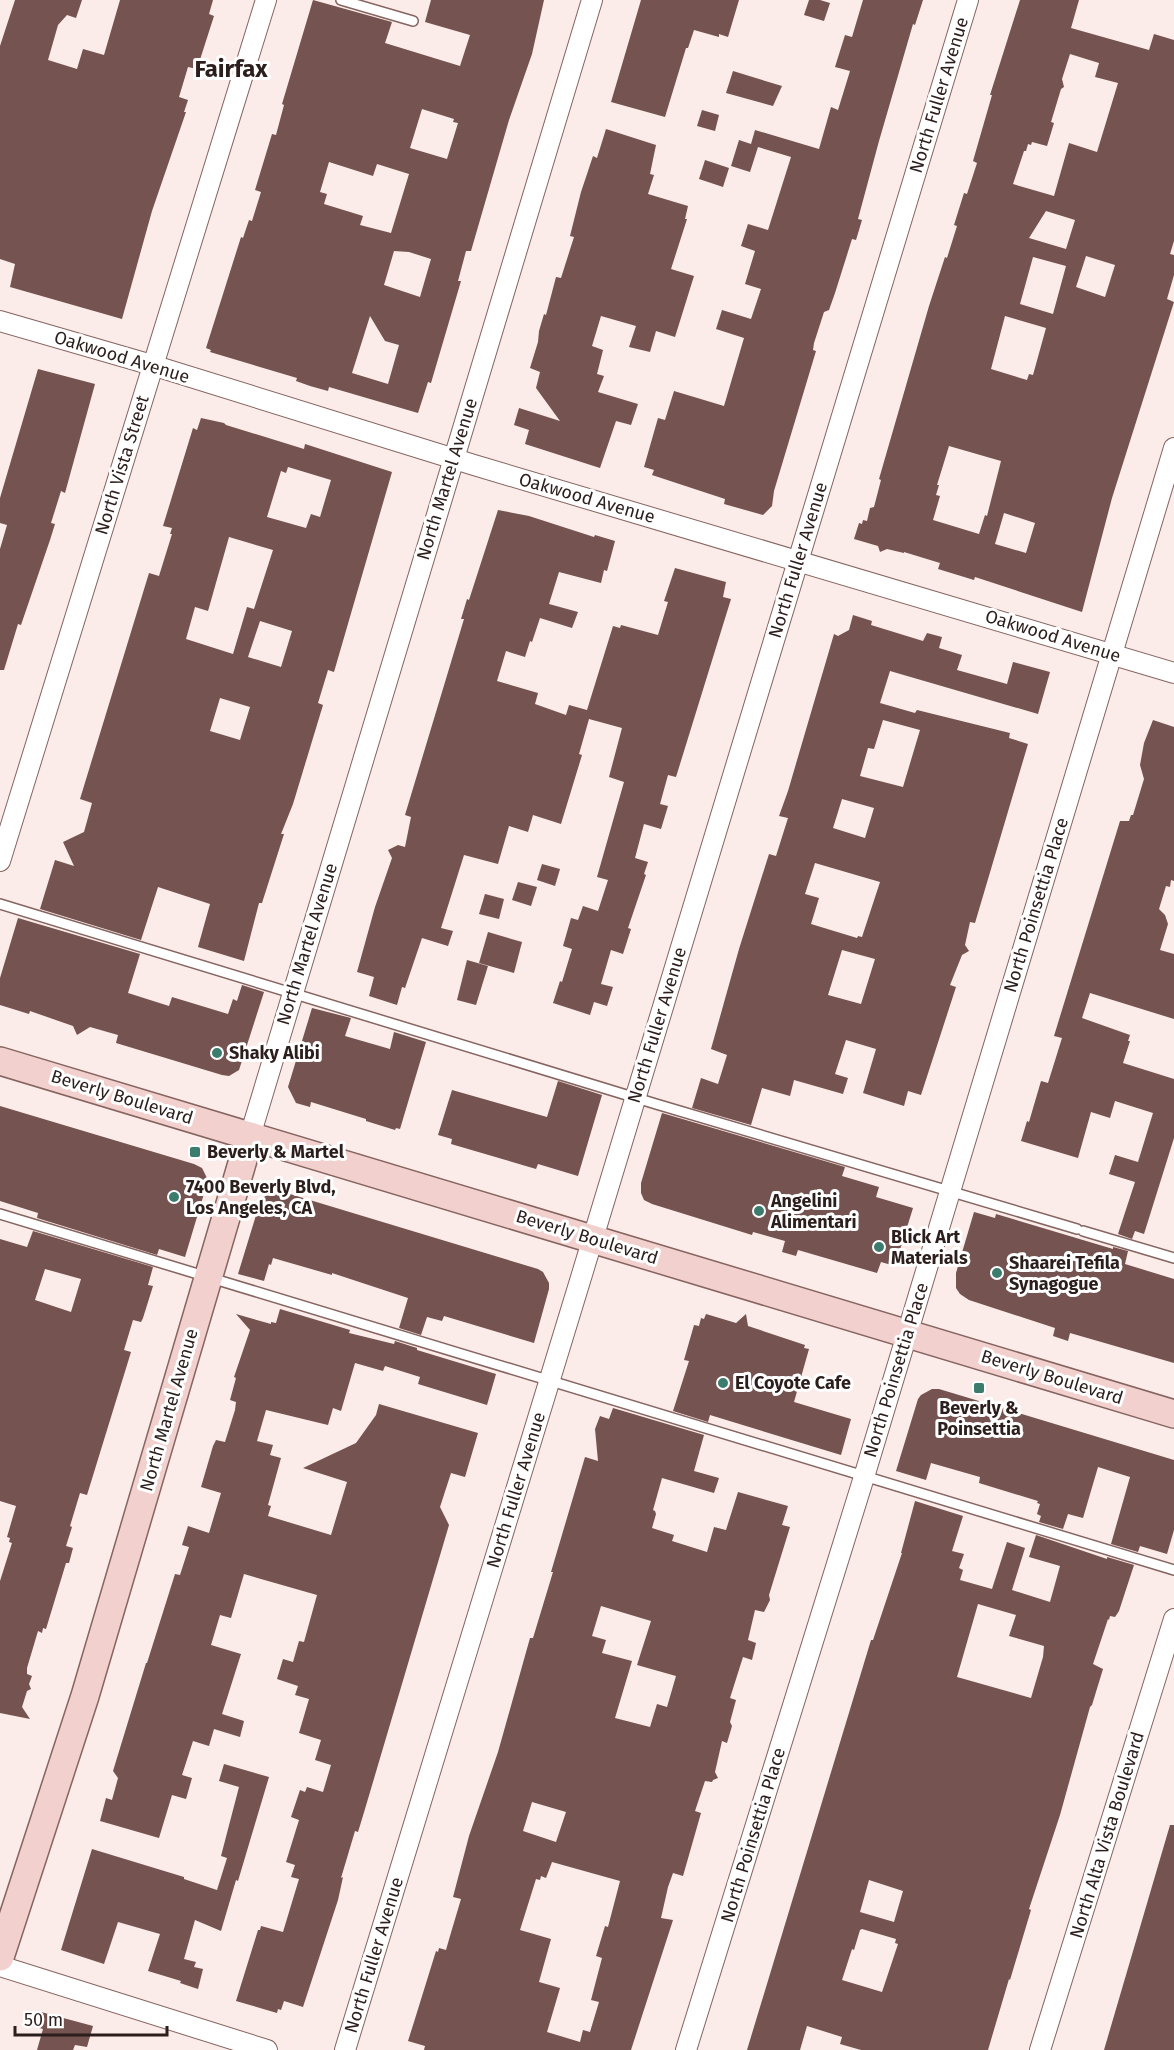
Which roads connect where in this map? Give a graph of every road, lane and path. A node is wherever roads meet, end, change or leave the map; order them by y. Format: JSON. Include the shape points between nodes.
{"nodes":[{"id":1,"x":266,"y":0,"type":"edge"},
{"id":2,"x":341,"y":0,"type":"edge"},
{"id":3,"x":592,"y":0,"type":"edge"},
{"id":4,"x":968,"y":0,"type":"edge"},
{"id":5,"x":413,"y":21,"type":"dead end"},
{"id":6,"x":0,"y":321,"type":"edge"},
{"id":7,"x":152,"y":365,"type":"junction"},
{"id":8,"x":1174,"y":448,"type":"edge"},
{"id":9,"x":453,"y":459,"type":"junction"},
{"id":10,"x":798,"y":560,"type":"junction"},
{"id":11,"x":1112,"y":654,"type":"junction"},
{"id":12,"x":1174,"y":673,"type":"edge"},
{"id":13,"x":0,"y":861,"type":"edge"},
{"id":14,"x":0,"y":904,"type":"edge"},
{"id":15,"x":292,"y":994,"type":"junction"},
{"id":16,"x":0,"y":1061,"type":"edge"},
{"id":17,"x":635,"y":1098,"type":"junction"},
{"id":18,"x":250,"y":1136,"type":"junction"},
{"id":19,"x":950,"y":1191,"type":"junction"},
{"id":20,"x":0,"y":1214,"type":"edge"},
{"id":21,"x":593,"y":1238,"type":"junction"},
{"id":22,"x":1174,"y":1258,"type":"edge"},
{"id":23,"x":208,"y":1277,"type":"junction"},
{"id":24,"x":906,"y":1334,"type":"junction"},
{"id":25,"x":549,"y":1382,"type":"junction"},
{"id":26,"x":1174,"y":1414,"type":"edge"},
{"id":27,"x":864,"y":1477,"type":"junction"},
{"id":28,"x":1174,"y":1570,"type":"edge"},
{"id":29,"x":1174,"y":1619,"type":"edge"},
{"id":30,"x":0,"y":1957,"type":"edge"},
{"id":31,"x":0,"y":1966,"type":"edge"},
{"id":32,"x":267,"y":2050,"type":"edge"},
{"id":33,"x":345,"y":2050,"type":"edge"},
{"id":34,"x":686,"y":2050,"type":"edge"},
{"id":35,"x":1040,"y":2050,"type":"edge"}],
"edges":[{"from":1,"to":7,"type":"street","name":"North Vista Street"},
{"from":2,"to":5,"type":"lane"},
{"from":3,"to":9,"type":"street","name":"North Martel Avenue"},
{"from":4,"to":10,"type":"street","name":"North Fuller Avenue"},
{"from":6,"to":7,"type":"street","name":"Oakwood Avenue"},
{"from":7,"to":9,"type":"street","name":"Oakwood Avenue"},
{"from":7,"to":13,"type":"street","name":"North Vista Street"},
{"from":8,"to":11,"type":"street","name":"North Poinsettia Place"},
{"from":9,"to":10,"type":"street","name":"Oakwood Avenue"},
{"from":9,"to":15,"type":"street","name":"North Martel Avenue"},
{"from":10,"to":11,"type":"street","name":"Oakwood Avenue"},
{"from":10,"to":17,"type":"street","name":"North Fuller Avenue"},
{"from":11,"to":12,"type":"street","name":"Oakwood Avenue"},
{"from":11,"to":19,"type":"street","name":"North Poinsettia Place"},
{"from":14,"to":15,"type":"lane"},
{"from":15,"to":17,"type":"lane"},
{"from":15,"to":18,"type":"street","name":"North Martel Avenue"},
{"from":16,"to":18,"type":"main road","name":"Beverly Boulevard"},
{"from":17,"to":19,"type":"lane"},
{"from":17,"to":21,"type":"street","name":"North Fuller Avenue"},
{"from":18,"to":21,"type":"main road","name":"Beverly Boulevard"},
{"from":18,"to":23,"type":"main road","name":"North Martel Avenue"},
{"from":19,"to":22,"type":"lane"},
{"from":19,"to":24,"type":"street","name":"North Poinsettia Place"},
{"from":20,"to":23,"type":"lane"},
{"from":21,"to":24,"type":"main road","name":"Beverly Boulevard"},
{"from":21,"to":25,"type":"street","name":"North Fuller Avenue"},
{"from":23,"to":25,"type":"lane"},
{"from":23,"to":30,"type":"main road","name":"North Martel Avenue","via":[[86,1696]]},
{"from":24,"to":26,"type":"main road","name":"Beverly Boulevard"},
{"from":24,"to":27,"type":"street","name":"North Poinsettia Place"},
{"from":25,"to":27,"type":"lane"},
{"from":25,"to":33,"type":"street","name":"North Fuller Avenue"},
{"from":27,"to":28,"type":"lane"},
{"from":27,"to":34,"type":"street","name":"North Poinsettia Place"},
{"from":29,"to":35,"type":"street","name":"North Alta Vista Boulevard"},
{"from":31,"to":32,"type":"street"}]}
